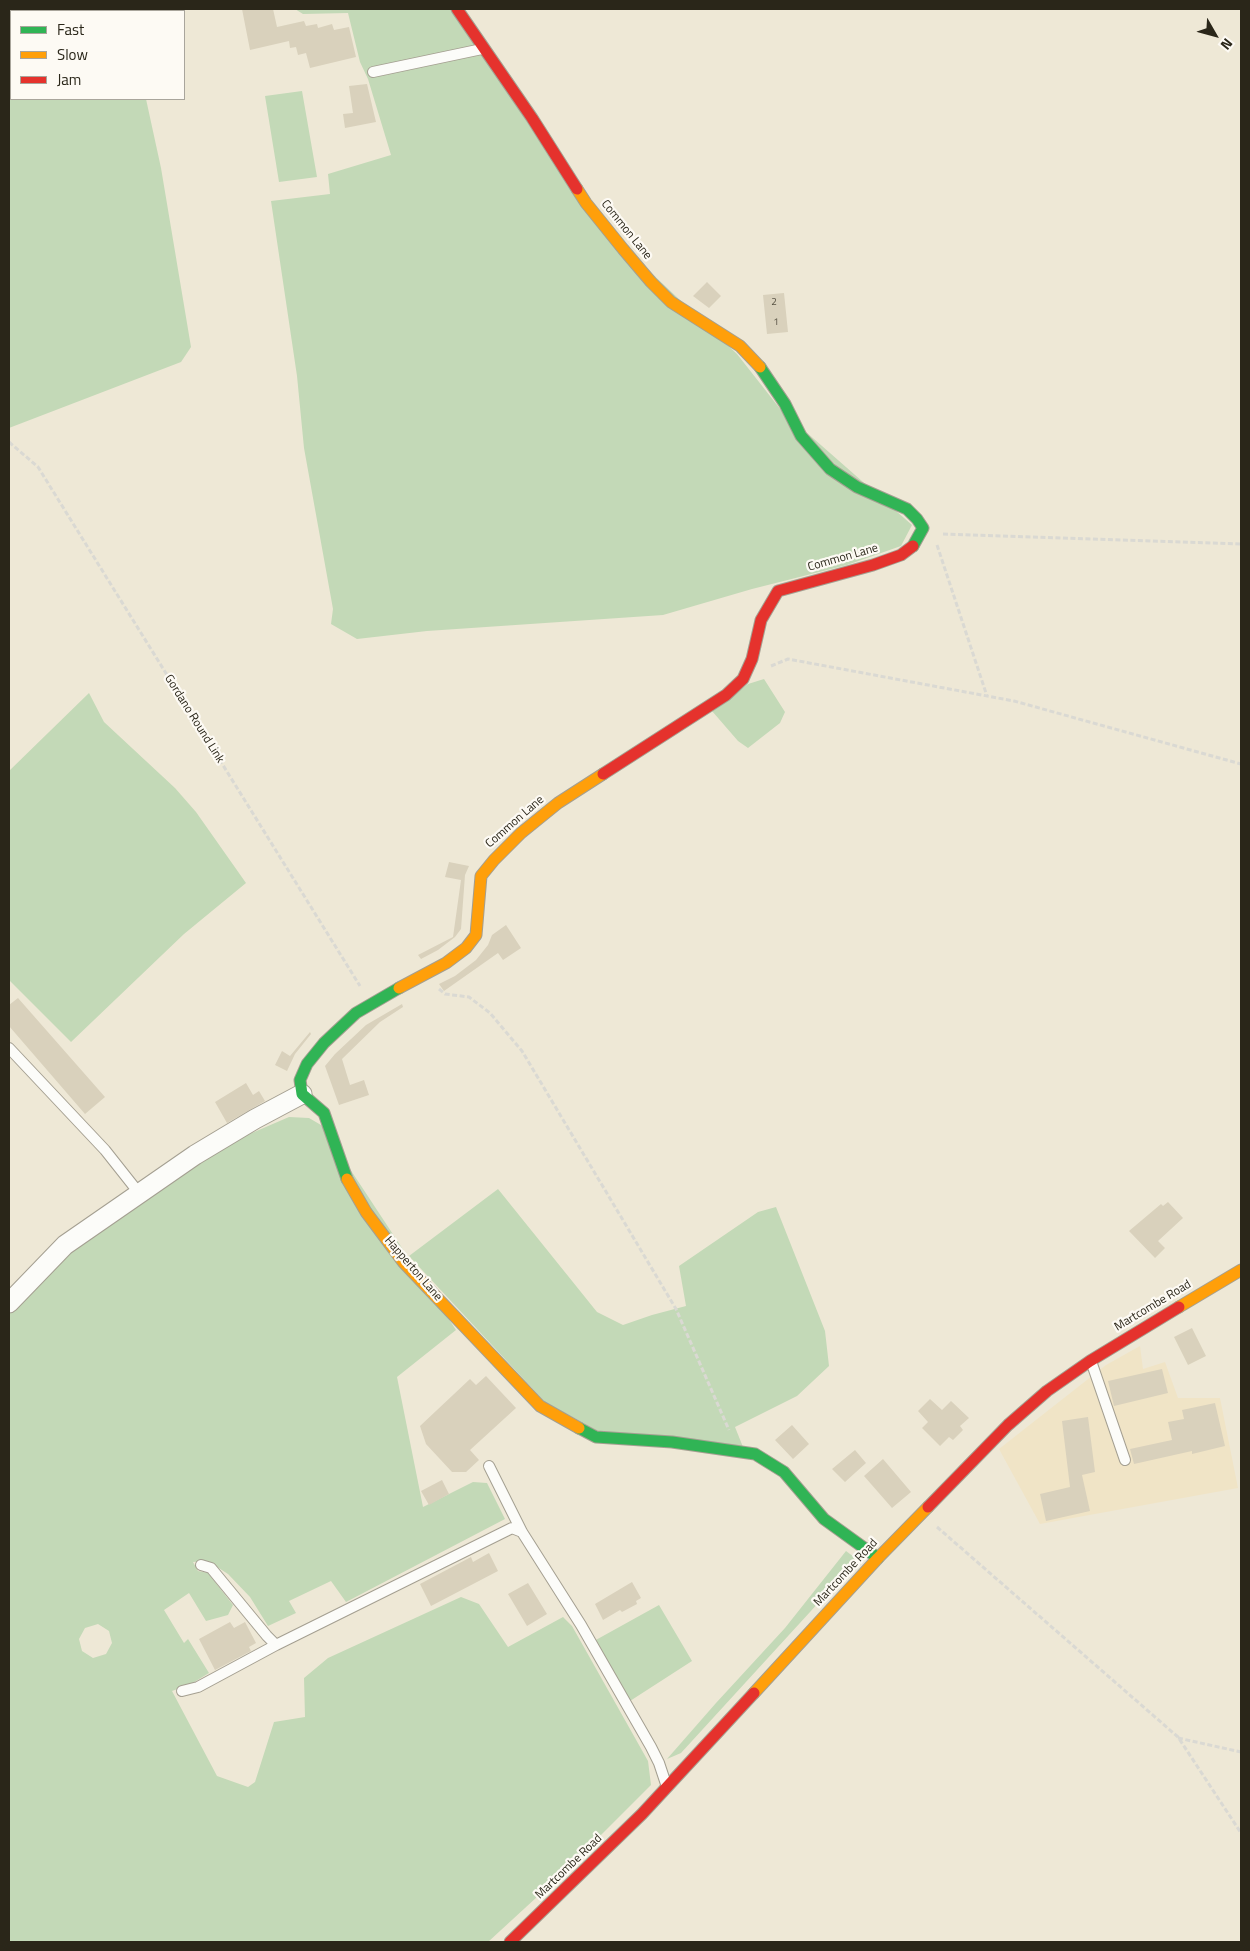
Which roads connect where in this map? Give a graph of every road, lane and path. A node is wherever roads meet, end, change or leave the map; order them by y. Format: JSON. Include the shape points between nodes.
{"nodes":[{"id":1,"x":458,"y":9,"type":"edge"},
{"id":2,"x":483,"y":48,"type":"junction"},
{"id":3,"x":373,"y":72,"type":"dead end"},
{"id":4,"x":9,"y":442,"type":"edge"},
{"id":5,"x":928,"y":531,"type":"junction"},
{"id":6,"x":1241,"y":544,"type":"edge"},
{"id":7,"x":770,"y":666,"type":"dead end"},
{"id":8,"x":987,"y":696,"type":"junction"},
{"id":9,"x":1241,"y":764,"type":"edge"},
{"id":10,"x":425,"y":974,"type":"junction"},
{"id":11,"x":370,"y":1003,"type":"junction"},
{"id":12,"x":9,"y":1048,"type":"edge"},
{"id":13,"x":302,"y":1094,"type":"junction"},
{"id":14,"x":139,"y":1193,"type":"junction"},
{"id":15,"x":1241,"y":1270,"type":"edge"},
{"id":16,"x":9,"y":1303,"type":"edge"},
{"id":17,"x":1090,"y":1360,"type":"junction"},
{"id":18,"x":738,"y":1451,"type":"junction"},
{"id":19,"x":1125,"y":1460,"type":"dead end"},
{"id":20,"x":489,"y":1466,"type":"dead end"},
{"id":21,"x":922,"y":1514,"type":"junction"},
{"id":22,"x":522,"y":1532,"type":"junction"},
{"id":23,"x":878,"y":1558,"type":"junction"},
{"id":24,"x":201,"y":1566,"type":"dead end"},
{"id":25,"x":276,"y":1645,"type":"junction"},
{"id":26,"x":182,"y":1691,"type":"dead end"},
{"id":27,"x":1178,"y":1738,"type":"junction"},
{"id":28,"x":1241,"y":1752,"type":"edge"},
{"id":29,"x":667,"y":1787,"type":"junction"},
{"id":30,"x":1241,"y":1833,"type":"edge"},
{"id":31,"x":510,"y":1942,"type":"edge"}],
"edges":[{"from":1,"to":2,"type":"street","name":"Common Lane"},
{"from":2,"to":3,"type":"lane"},
{"from":2,"to":5,"type":"street","name":"Common Lane","via":[[586,203],[651,282],[671,302],[740,346],[763,371],[801,436],[830,470],[857,487],[907,510]]},
{"from":4,"to":11,"type":"path","name":"Gordano Round Link","via":[[38,467]]},
{"from":5,"to":6,"type":"path"},
{"from":5,"to":8,"type":"path"},
{"from":5,"to":10,"type":"street","name":"Common Lane","via":[[901,555],[778,591],[761,620],[752,659],[743,678],[726,695],[558,803],[520,833],[481,876],[476,936],[446,963]]},
{"from":7,"to":8,"type":"path","via":[[788,658]]},
{"from":8,"to":9,"type":"path"},
{"from":10,"to":11,"type":"street","name":"Common Lane"},
{"from":10,"to":18,"type":"path","via":[[445,994],[469,997],[490,1013],[522,1051],[676,1309]]},
{"from":11,"to":13,"type":"street","name":"Common Lane","via":[[324,1043],[307,1064],[300,1080]]},
{"from":12,"to":14,"type":"lane","via":[[105,1150]]},
{"from":13,"to":14,"type":"street","via":[[195,1155]]},
{"from":13,"to":18,"type":"street","name":"Happerton Lane","via":[[324,1113],[347,1179],[366,1212],[404,1263],[540,1406],[596,1437]]},
{"from":14,"to":16,"type":"street","via":[[65,1245]]},
{"from":15,"to":17,"type":"street","name":"Martcombe Road"},
{"from":17,"to":19,"type":"lane"},
{"from":17,"to":21,"type":"street","name":"Martcombe Road","via":[[1008,1425]]},
{"from":18,"to":23,"type":"street","name":"Happerton Lane","via":[[755,1454],[784,1472],[824,1519]]},
{"from":20,"to":22,"type":"lane"},
{"from":21,"to":23,"type":"street","name":"Martcombe Road"},
{"from":21,"to":27,"type":"path"},
{"from":22,"to":25,"type":"lane","via":[[512,1528]]},
{"from":22,"to":29,"type":"lane","via":[[581,1624],[651,1747]]},
{"from":23,"to":29,"type":"street","name":"Martcombe Road"},
{"from":24,"to":25,"type":"lane","via":[[211,1568]]},
{"from":25,"to":26,"type":"lane","via":[[198,1687]]},
{"from":27,"to":28,"type":"path"},
{"from":27,"to":30,"type":"path"},
{"from":29,"to":31,"type":"street","name":"Martcombe Road"}]}
